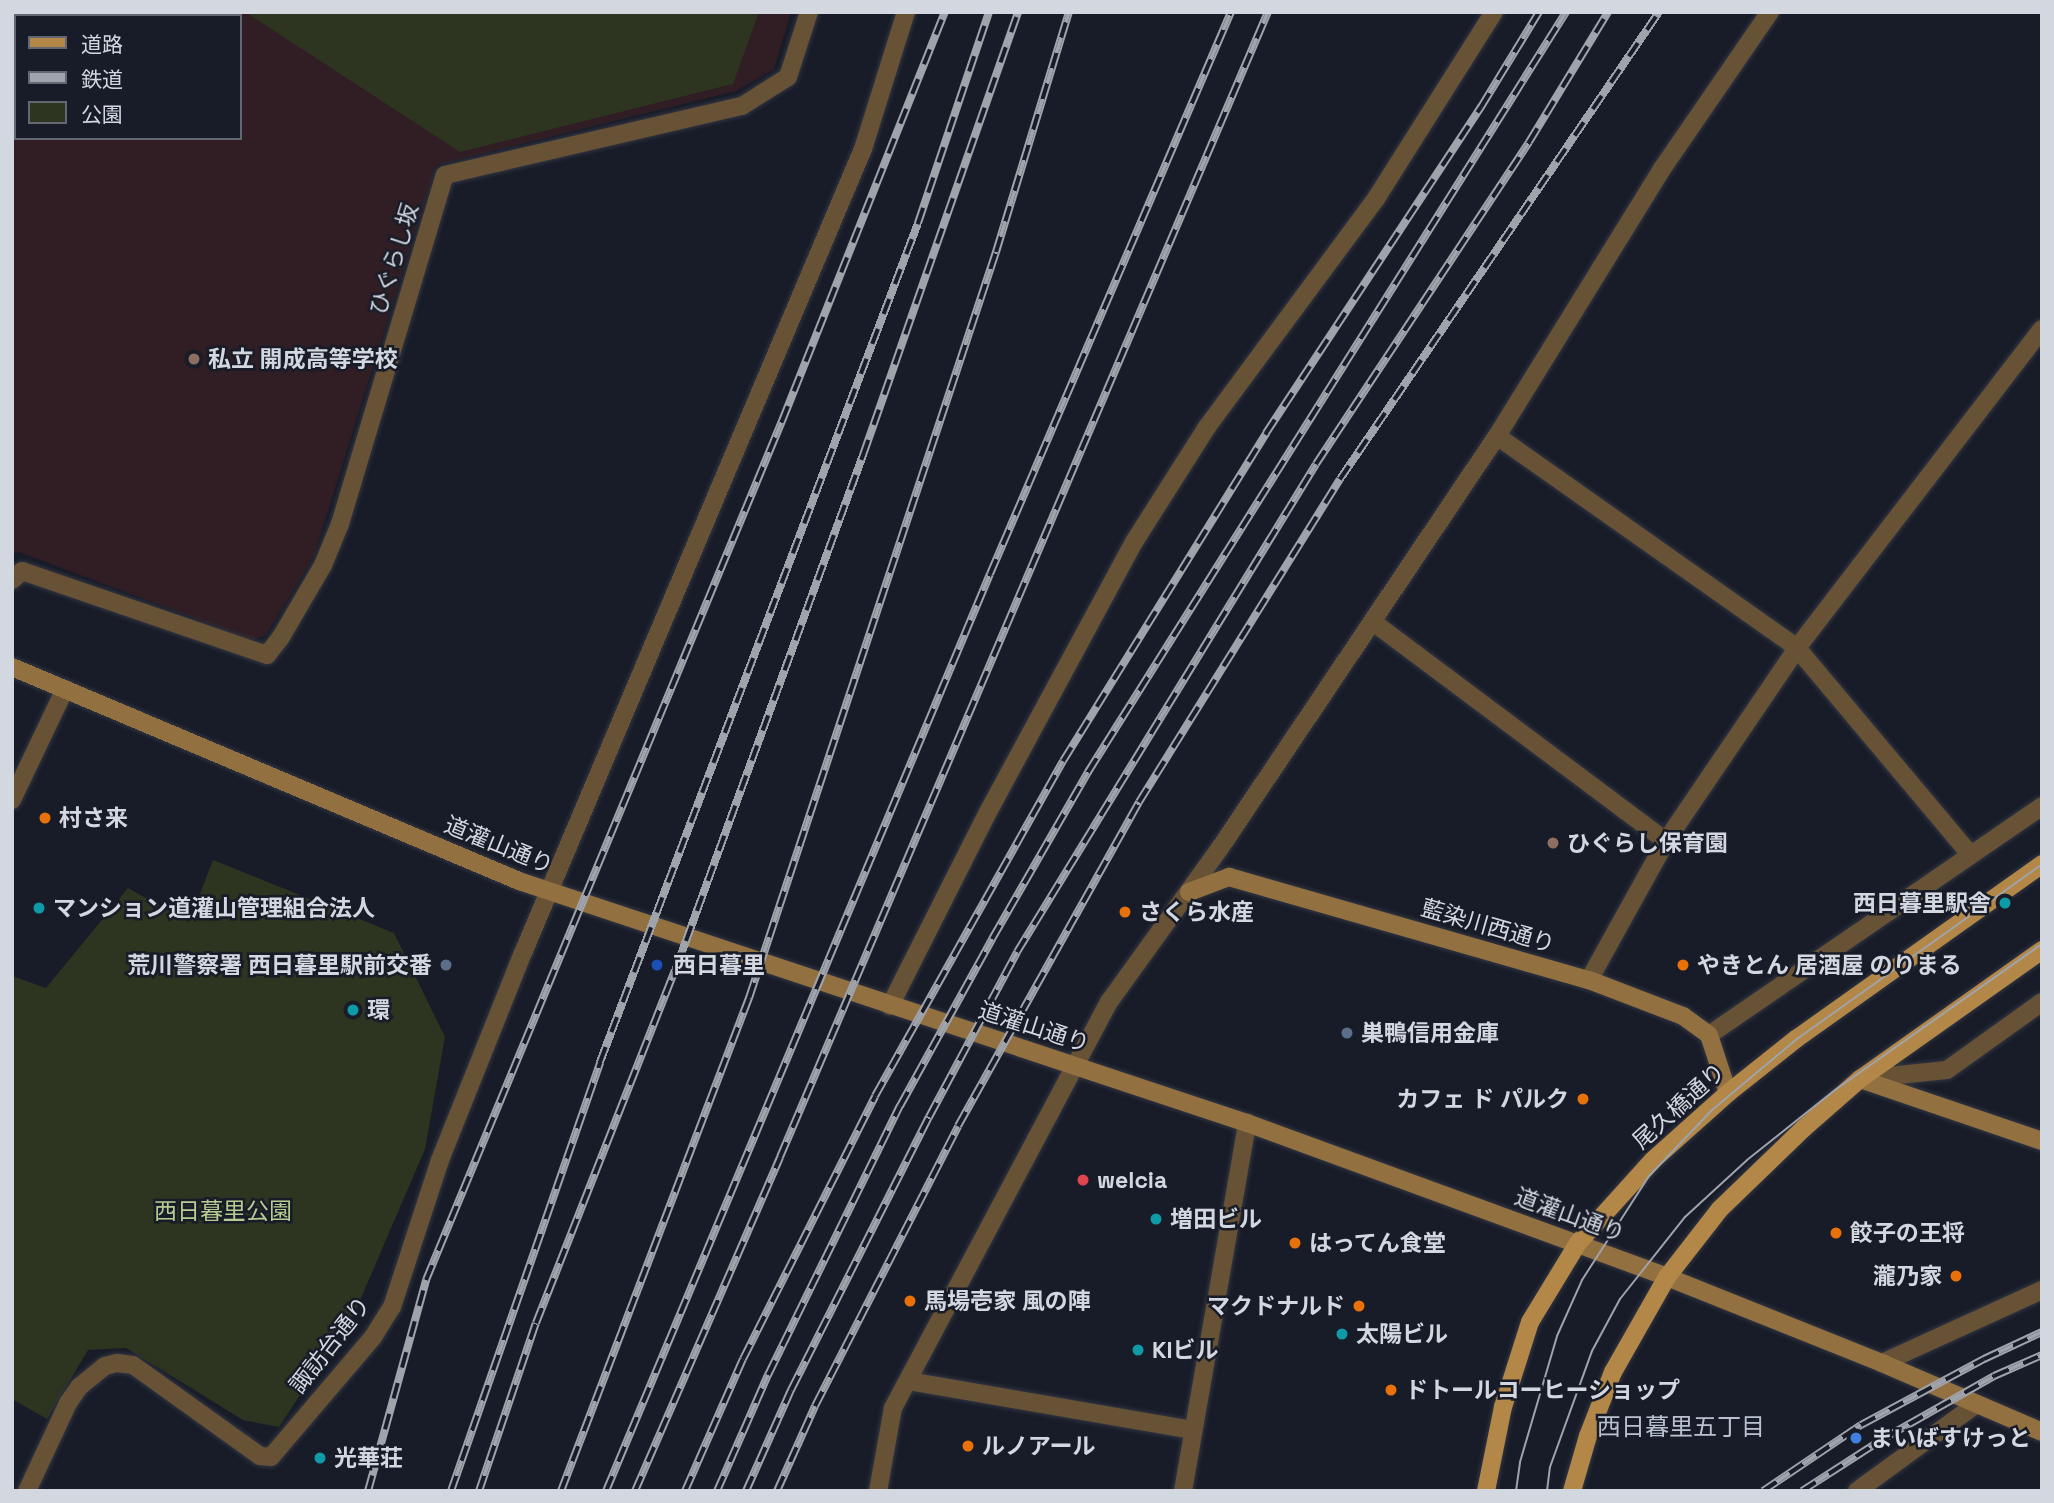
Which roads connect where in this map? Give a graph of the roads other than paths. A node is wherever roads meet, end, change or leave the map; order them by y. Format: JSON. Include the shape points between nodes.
{"nodes":[{"id":1,"x":809,"y":12,"type":"edge"},
{"id":2,"x":906,"y":12,"type":"edge"},
{"id":3,"x":1494,"y":12,"type":"edge"},
{"id":4,"x":1770,"y":12,"type":"edge"},
{"id":5,"x":2042,"y":329,"type":"edge"},
{"id":6,"x":1497,"y":436,"type":"junction"},
{"id":7,"x":12,"y":579,"type":"edge"},
{"id":8,"x":1373,"y":622,"type":"junction"},
{"id":9,"x":1797,"y":648,"type":"junction"},
{"id":10,"x":12,"y":667,"type":"edge"},
{"id":11,"x":65,"y":690,"type":"junction"},
{"id":12,"x":12,"y":800,"type":"edge"},
{"id":13,"x":2042,"y":806,"type":"edge"},
{"id":14,"x":1666,"y":841,"type":"junction"},
{"id":15,"x":1971,"y":855,"type":"junction"},
{"id":16,"x":2042,"y":864,"type":"edge"},
{"id":17,"x":548,"y":892,"type":"junction"},
{"id":18,"x":1189,"y":892,"type":"junction"},
{"id":19,"x":2042,"y":950,"type":"edge"},
{"id":20,"x":1589,"y":980,"type":"junction"},
{"id":21,"x":2042,"y":1002,"type":"edge"},
{"id":22,"x":890,"y":1006,"type":"junction"},
{"id":23,"x":1709,"y":1035,"type":"junction"},
{"id":24,"x":1073,"y":1065,"type":"junction"},
{"id":25,"x":1860,"y":1079,"type":"junction"},
{"id":26,"x":1728,"y":1093,"type":"junction"},
{"id":27,"x":1247,"y":1123,"type":"junction"},
{"id":28,"x":2042,"y":1141,"type":"edge"},
{"id":29,"x":1578,"y":1243,"type":"junction"},
{"id":30,"x":1667,"y":1277,"type":"junction"},
{"id":31,"x":2042,"y":1290,"type":"edge"},
{"id":32,"x":1882,"y":1363,"type":"junction"},
{"id":33,"x":908,"y":1381,"type":"junction"},
{"id":34,"x":1975,"y":1405,"type":"junction"},
{"id":35,"x":1193,"y":1430,"type":"junction"},
{"id":36,"x":2042,"y":1432,"type":"edge"},
{"id":37,"x":27,"y":1491,"type":"edge"},
{"id":38,"x":878,"y":1491,"type":"edge"},
{"id":39,"x":1183,"y":1491,"type":"edge"},
{"id":40,"x":1486,"y":1491,"type":"edge"},
{"id":41,"x":1572,"y":1491,"type":"edge"},
{"id":42,"x":1857,"y":1491,"type":"edge"}],
"edges":[{"from":1,"to":7,"type":"street","name":"ひぐらし坂","via":[[788,77],[742,106],[445,175],[340,524],[323,565],[267,655],[22,571]]},
{"from":2,"to":17,"type":"street","via":[[863,149]]},
{"from":3,"to":22,"type":"street","via":[[1377,197],[1207,427],[1134,542]]},
{"from":4,"to":6,"type":"street","via":[[1662,169]]},
{"from":5,"to":9,"type":"street"},
{"from":6,"to":8,"type":"street"},
{"from":6,"to":9,"type":"street"},
{"from":8,"to":14,"type":"street"},
{"from":8,"to":18,"type":"street"},
{"from":9,"to":14,"type":"street"},
{"from":9,"to":15,"type":"street"},
{"from":10,"to":11,"type":"main road","name":"道灌山通り"},
{"from":11,"to":12,"type":"street"},
{"from":11,"to":17,"type":"main road","name":"道灌山通り"},
{"from":13,"to":15,"type":"street"},
{"from":14,"to":20,"type":"street"},
{"from":15,"to":23,"type":"street"},
{"from":16,"to":26,"type":"main road","name":"尾久橋通り","via":[[1796,1039]]},
{"from":17,"to":22,"type":"main road","name":"道灌山通り"},
{"from":17,"to":37,"type":"street","name":"諏訪台通り","via":[[440,1160],[392,1307],[373,1337],[271,1457],[260,1456],[133,1365],[117,1363],[105,1366],[79,1387]]},
{"from":18,"to":20,"type":"main road","name":"藍染川西通り","via":[[1229,877]]},
{"from":18,"to":24,"type":"street","via":[[1109,1002]]},
{"from":19,"to":25,"type":"main road"},
{"from":20,"to":23,"type":"main road","name":"藍染川西通り","via":[[1683,1016]]},
{"from":21,"to":25,"type":"street","via":[[1947,1070]]},
{"from":22,"to":24,"type":"main road","name":"道灌山通り"},
{"from":23,"to":26,"type":"main road"},
{"from":24,"to":27,"type":"main road","name":"道灌山通り"},
{"from":24,"to":33,"type":"street"},
{"from":25,"to":28,"type":"main road"},
{"from":25,"to":30,"type":"main road","via":[[1720,1209]]},
{"from":26,"to":29,"type":"main road","name":"尾久橋通り","via":[[1653,1160]]},
{"from":27,"to":29,"type":"main road","name":"道灌山通り"},
{"from":27,"to":35,"type":"street"},
{"from":29,"to":30,"type":"main road","name":"道灌山通り"},
{"from":29,"to":40,"type":"main road","name":"尾久橋通り","via":[[1530,1322],[1503,1407]]},
{"from":30,"to":32,"type":"main road","name":"道灌山通り"},
{"from":30,"to":41,"type":"main road","via":[[1611,1377]]},
{"from":31,"to":32,"type":"street"},
{"from":32,"to":34,"type":"main road","name":"道灌山通り"},
{"from":33,"to":35,"type":"street"},
{"from":33,"to":38,"type":"street","via":[[894,1408]]},
{"from":34,"to":36,"type":"main road","name":"道灌山通り"},
{"from":34,"to":42,"type":"street"},
{"from":35,"to":39,"type":"street"}]}
